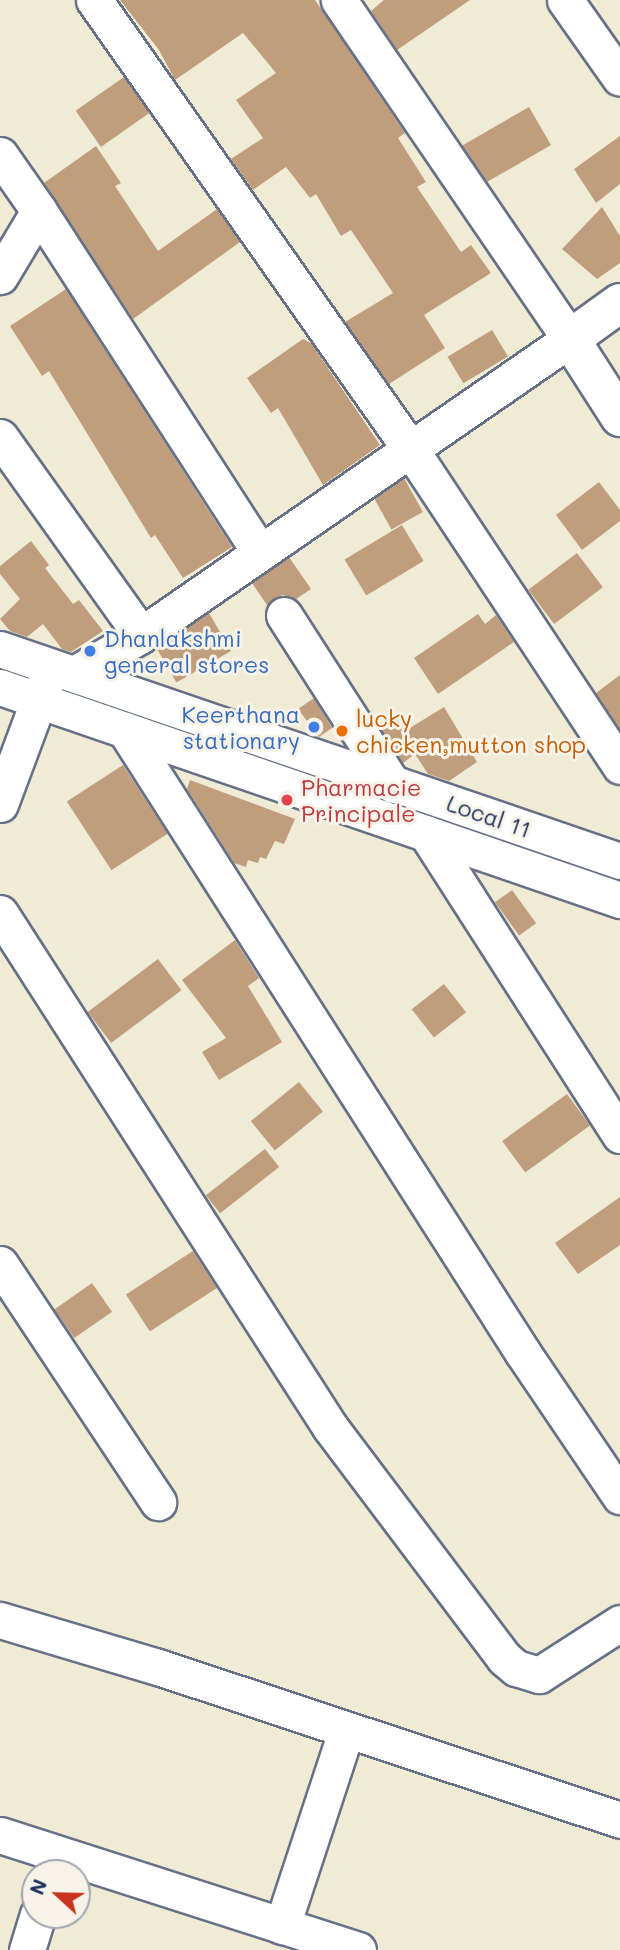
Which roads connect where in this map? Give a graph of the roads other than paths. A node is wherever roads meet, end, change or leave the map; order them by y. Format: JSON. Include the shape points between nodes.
{"nodes":[{"id":1,"x":94,"y":0,"type":"edge"},
{"id":2,"x":339,"y":0,"type":"edge"},
{"id":3,"x":565,"y":0,"type":"edge"},
{"id":4,"x":620,"y":78,"type":"edge"},
{"id":5,"x":0,"y":155,"type":"edge"},
{"id":6,"x":39,"y":211,"type":"junction"},
{"id":7,"x":0,"y":276,"type":"edge"},
{"id":8,"x":620,"y":303,"type":"edge"},
{"id":9,"x":570,"y":340,"type":"junction"},
{"id":10,"x":620,"y":417,"type":"edge"},
{"id":11,"x":0,"y":437,"type":"edge"},
{"id":12,"x":411,"y":450,"type":"junction"},
{"id":13,"x":260,"y":553,"type":"junction"},
{"id":14,"x":284,"y":615,"type":"dead end"},
{"id":15,"x":141,"y":635,"type":"junction"},
{"id":16,"x":0,"y":649,"type":"edge"},
{"id":17,"x":63,"y":670,"type":"junction"},
{"id":18,"x":0,"y":687,"type":"edge"},
{"id":19,"x":39,"y":700,"type":"junction"},
{"id":20,"x":125,"y":730,"type":"junction"},
{"id":21,"x":335,"y":764,"type":"junction"},
{"id":22,"x":620,"y":766,"type":"edge"},
{"id":23,"x":393,"y":785,"type":"junction"},
{"id":24,"x":324,"y":798,"type":"junction"},
{"id":25,"x":0,"y":804,"type":"edge"},
{"id":26,"x":426,"y":833,"type":"junction"},
{"id":27,"x":620,"y":861,"type":"edge"},
{"id":28,"x":620,"y":900,"type":"edge"},
{"id":29,"x":0,"y":913,"type":"edge"},
{"id":30,"x":620,"y":1135,"type":"edge"},
{"id":31,"x":0,"y":1264,"type":"edge"},
{"id":32,"x":620,"y":1496,"type":"edge"},
{"id":33,"x":158,"y":1502,"type":"dead end"},
{"id":34,"x":0,"y":1620,"type":"edge"},
{"id":35,"x":620,"y":1623,"type":"edge"},
{"id":36,"x":346,"y":1731,"type":"junction"},
{"id":37,"x":620,"y":1820,"type":"edge"},
{"id":38,"x":0,"y":1835,"type":"edge"},
{"id":39,"x":47,"y":1859,"type":"edge"},
{"id":40,"x":91,"y":1873,"type":"edge"},
{"id":41,"x":282,"y":1926,"type":"junction"},
{"id":42,"x":34,"y":1929,"type":"edge"},
{"id":43,"x":27,"y":1950,"type":"edge"},
{"id":44,"x":358,"y":1950,"type":"edge"}],
"edges":[{"from":1,"to":12,"type":"street"},
{"from":2,"to":9,"type":"street"},
{"from":3,"to":4,"type":"street"},
{"from":5,"to":6,"type":"street"},
{"from":6,"to":7,"type":"street"},
{"from":6,"to":13,"type":"street"},
{"from":8,"to":9,"type":"main road"},
{"from":9,"to":10,"type":"main road"},
{"from":9,"to":12,"type":"street"},
{"from":11,"to":15,"type":"street"},
{"from":12,"to":13,"type":"street"},
{"from":12,"to":22,"type":"street"},
{"from":13,"to":15,"type":"street"},
{"from":14,"to":23,"type":"street"},
{"from":15,"to":17,"type":"street"},
{"from":16,"to":17,"type":"street","name":"Local 11"},
{"from":17,"to":19,"type":"street"},
{"from":17,"to":21,"type":"street","name":"Local 11"},
{"from":18,"to":19,"type":"street","name":"Local 11"},
{"from":19,"to":20,"type":"street","name":"Local 11"},
{"from":19,"to":25,"type":"street"},
{"from":20,"to":24,"type":"street","name":"Local 11"},
{"from":20,"to":32,"type":"street","via":[[515,1342]]},
{"from":21,"to":23,"type":"street","name":"Local 11"},
{"from":21,"to":24,"type":"street"},
{"from":23,"to":27,"type":"street","name":"Local 11"},
{"from":24,"to":26,"type":"street","name":"Local 11"},
{"from":26,"to":28,"type":"street","name":"Local 11"},
{"from":26,"to":30,"type":"street"},
{"from":29,"to":35,"type":"street","via":[[330,1427],[504,1658],[516,1668],[539,1675]]},
{"from":31,"to":33,"type":"street"},
{"from":34,"to":36,"type":"street","via":[[158,1667]]},
{"from":36,"to":37,"type":"street"},
{"from":36,"to":41,"type":"street"},
{"from":38,"to":39,"type":"street"},
{"from":40,"to":41,"type":"street"},
{"from":41,"to":44,"type":"street"},
{"from":42,"to":43,"type":"street"}]}
